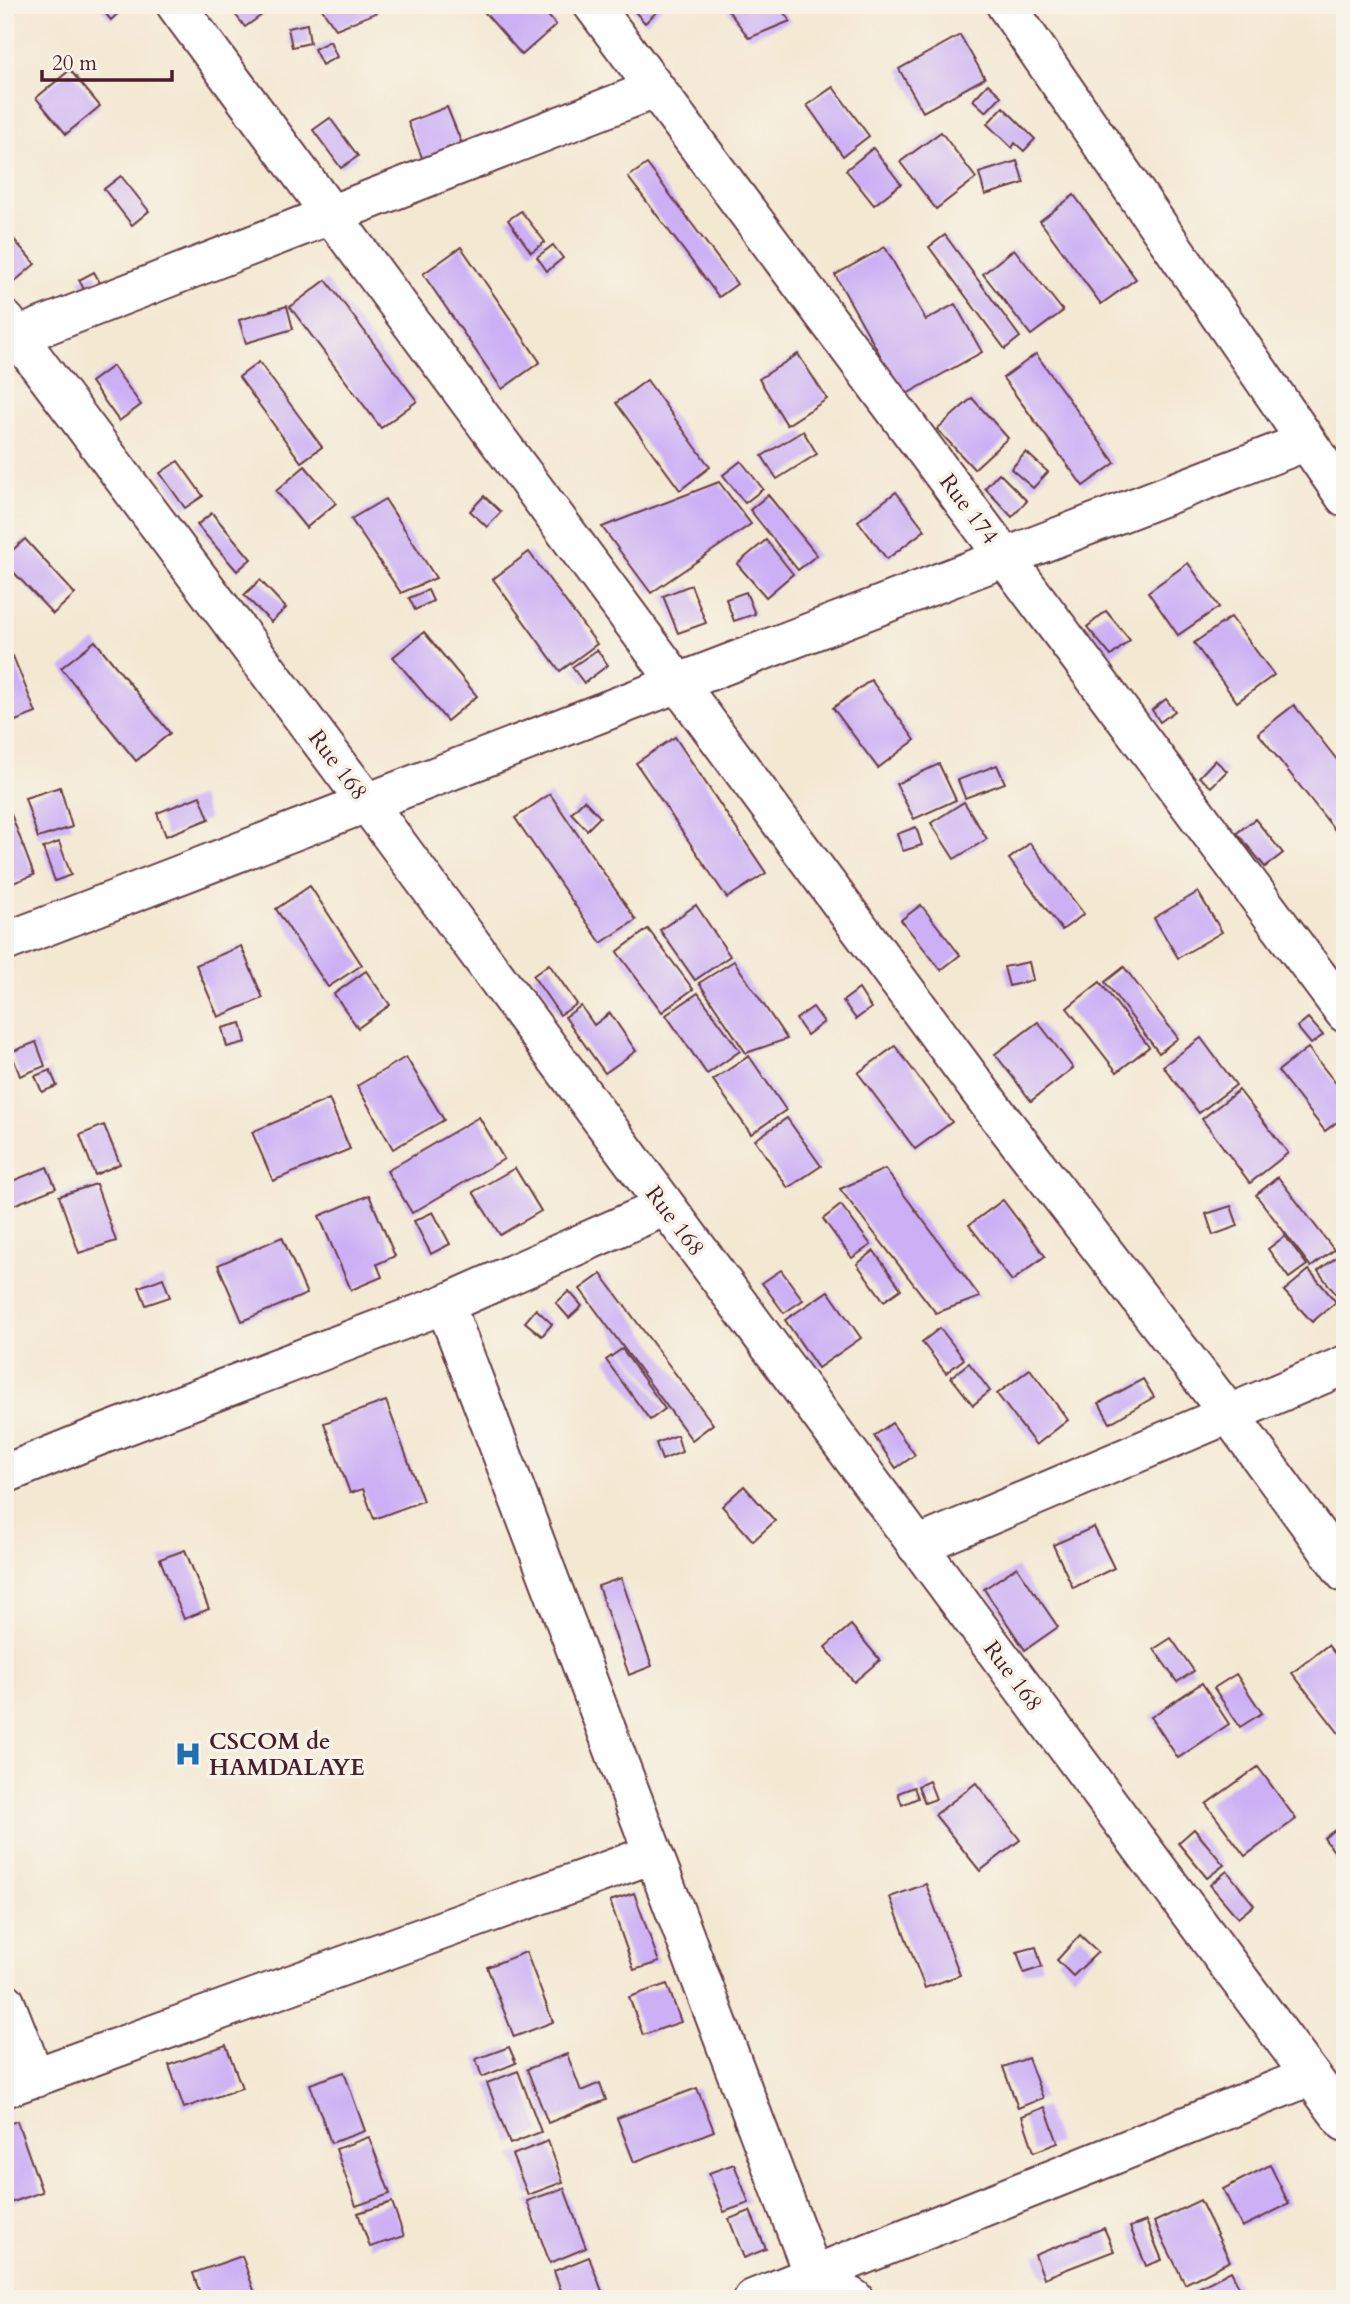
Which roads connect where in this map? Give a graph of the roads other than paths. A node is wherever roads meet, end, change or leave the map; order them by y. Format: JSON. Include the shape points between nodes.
{"nodes":[{"id":1,"x":176,"y":5,"type":"edge"},
{"id":2,"x":593,"y":5,"type":"edge"},
{"id":3,"x":1006,"y":5,"type":"edge"},
{"id":4,"x":655,"y":89,"type":"junction"},
{"id":5,"x":330,"y":214,"type":"junction"},
{"id":6,"x":9,"y":332,"type":"edge"},
{"id":7,"x":1305,"y":442,"type":"junction"},
{"id":8,"x":1345,"y":497,"type":"edge"},
{"id":9,"x":1006,"y":558,"type":"junction"},
{"id":10,"x":677,"y":684,"type":"junction"},
{"id":11,"x":367,"y":803,"type":"junction"},
{"id":12,"x":5,"y":942,"type":"edge"},
{"id":13,"x":1345,"y":1013,"type":"edge"},
{"id":14,"x":664,"y":1207,"type":"junction"},
{"id":15,"x":444,"y":1304,"type":"junction"},
{"id":16,"x":1345,"y":1365,"type":"edge"},
{"id":17,"x":1229,"y":1414,"type":"junction"},
{"id":18,"x":5,"y":1474,"type":"edge"},
{"id":19,"x":917,"y":1546,"type":"junction"},
{"id":20,"x":1345,"y":1573,"type":"edge"},
{"id":21,"x":653,"y":1854,"type":"junction"},
{"id":22,"x":5,"y":2002,"type":"edge"},
{"id":23,"x":1311,"y":2076,"type":"junction"},
{"id":24,"x":20,"y":2083,"type":"edge"},
{"id":25,"x":1345,"y":2122,"type":"edge"},
{"id":26,"x":813,"y":2275,"type":"junction"},
{"id":27,"x":753,"y":2299,"type":"edge"},
{"id":28,"x":854,"y":2299,"type":"edge"}],
"edges":[{"from":1,"to":5,"type":"street"},
{"from":2,"to":4,"type":"street","name":"Rue 174"},
{"from":3,"to":7,"type":"street"},
{"from":4,"to":5,"type":"street"},
{"from":4,"to":9,"type":"street","name":"Rue 174"},
{"from":5,"to":6,"type":"street"},
{"from":5,"to":10,"type":"street"},
{"from":6,"to":11,"type":"street","name":"Rue 168"},
{"from":7,"to":8,"type":"street"},
{"from":7,"to":9,"type":"street"},
{"from":9,"to":10,"type":"street"},
{"from":9,"to":13,"type":"street","name":"Rue 174"},
{"from":10,"to":11,"type":"street"},
{"from":10,"to":17,"type":"street","via":[[991,1106]]},
{"from":11,"to":12,"type":"street"},
{"from":11,"to":14,"type":"street","name":"Rue 168"},
{"from":14,"to":15,"type":"street"},
{"from":14,"to":19,"type":"street","name":"Rue 168"},
{"from":15,"to":18,"type":"street"},
{"from":15,"to":21,"type":"street"},
{"from":16,"to":17,"type":"street"},
{"from":17,"to":19,"type":"street"},
{"from":17,"to":20,"type":"street"},
{"from":19,"to":23,"type":"street","name":"Rue 168"},
{"from":21,"to":24,"type":"street"},
{"from":21,"to":26,"type":"street"},
{"from":22,"to":24,"type":"street"},
{"from":23,"to":25,"type":"street","name":"Rue 168"},
{"from":23,"to":26,"type":"street"},
{"from":26,"to":27,"type":"street"},
{"from":26,"to":28,"type":"street"}]}
